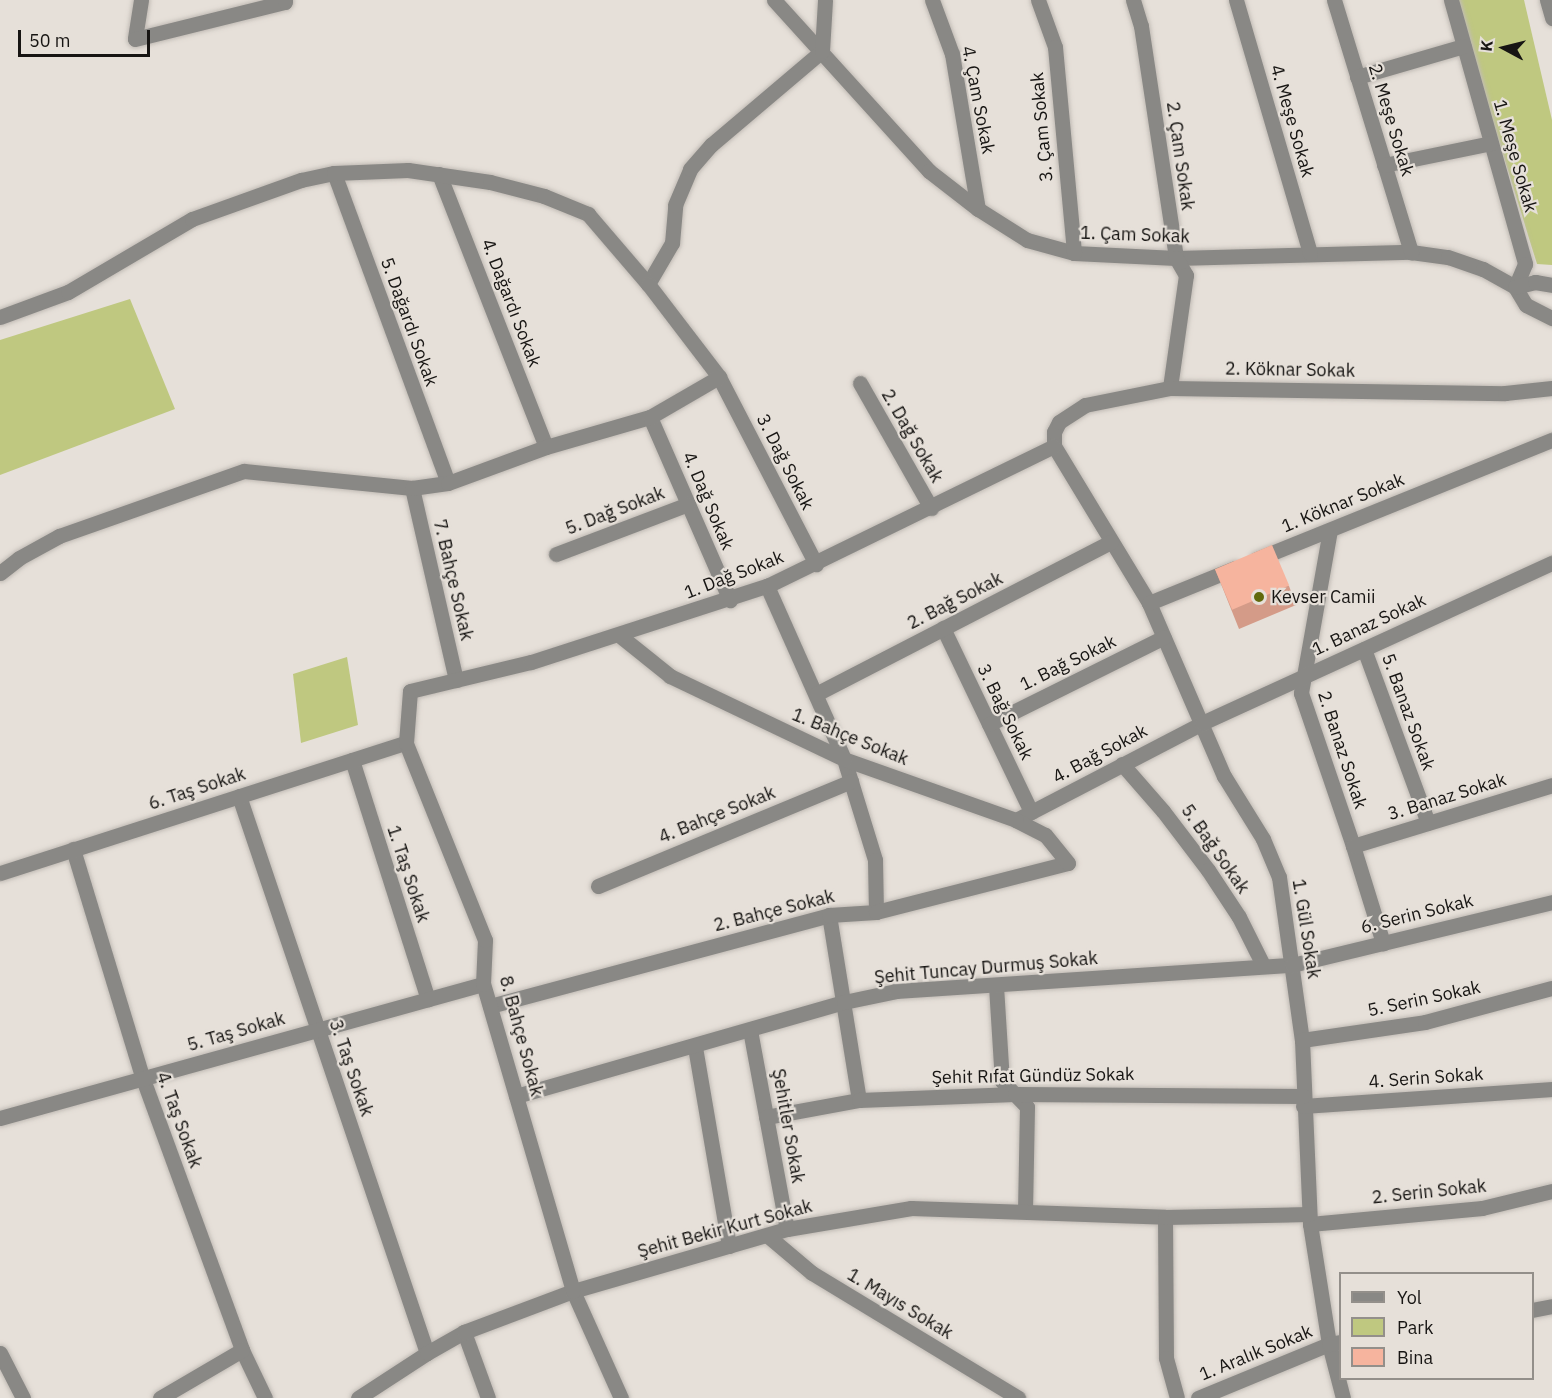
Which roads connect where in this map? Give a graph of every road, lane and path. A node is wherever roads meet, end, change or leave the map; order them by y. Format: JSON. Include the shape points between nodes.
{"nodes":[{"id":1,"x":141,"y":0,"type":"edge"},
{"id":2,"x":774,"y":0,"type":"edge"},
{"id":3,"x":825,"y":0,"type":"edge"},
{"id":4,"x":932,"y":0,"type":"edge"},
{"id":5,"x":1038,"y":0,"type":"edge"},
{"id":6,"x":1133,"y":0,"type":"edge"},
{"id":7,"x":1236,"y":0,"type":"edge"},
{"id":8,"x":1334,"y":0,"type":"edge"},
{"id":9,"x":1451,"y":0,"type":"edge"},
{"id":10,"x":1547,"y":0,"type":"edge"},
{"id":11,"x":285,"y":1,"type":"edge"},
{"id":12,"x":1552,"y":18,"type":"edge"},
{"id":13,"x":1464,"y":46,"type":"junction"},
{"id":14,"x":822,"y":51,"type":"junction"},
{"id":15,"x":1357,"y":77,"type":"junction"},
{"id":16,"x":1491,"y":143,"type":"junction"},
{"id":17,"x":1384,"y":165,"type":"junction"},
{"id":18,"x":334,"y":173,"type":"junction"},
{"id":19,"x":439,"y":174,"type":"junction"},
{"id":20,"x":978,"y":209,"type":"junction"},
{"id":21,"x":1411,"y":252,"type":"junction"},
{"id":22,"x":1074,"y":253,"type":"junction"},
{"id":23,"x":1310,"y":253,"type":"junction"},
{"id":24,"x":1176,"y":258,"type":"junction"},
{"id":25,"x":648,"y":284,"type":"junction"},
{"id":26,"x":1552,"y":285,"type":"edge"},
{"id":27,"x":1515,"y":287,"type":"junction"},
{"id":28,"x":0,"y":317,"type":"edge"},
{"id":29,"x":1552,"y":318,"type":"edge"},
{"id":30,"x":719,"y":377,"type":"junction"},
{"id":31,"x":860,"y":383,"type":"dead end"},
{"id":32,"x":1170,"y":388,"type":"junction"},
{"id":33,"x":1552,"y":388,"type":"edge"},
{"id":34,"x":650,"y":417,"type":"junction"},
{"id":35,"x":1552,"y":440,"type":"edge"},
{"id":36,"x":1054,"y":446,"type":"junction"},
{"id":37,"x":546,"y":447,"type":"junction"},
{"id":38,"x":448,"y":483,"type":"junction"},
{"id":39,"x":412,"y":488,"type":"junction"},
{"id":40,"x":688,"y":504,"type":"junction"},
{"id":41,"x":931,"y":508,"type":"junction"},
{"id":42,"x":1330,"y":530,"type":"junction"},
{"id":43,"x":1111,"y":542,"type":"junction"},
{"id":44,"x":556,"y":554,"type":"dead end"},
{"id":45,"x":1552,"y":563,"type":"edge"},
{"id":46,"x":816,"y":564,"type":"junction"},
{"id":47,"x":0,"y":573,"type":"edge"},
{"id":48,"x":767,"y":586,"type":"junction"},
{"id":49,"x":730,"y":600,"type":"junction"},
{"id":50,"x":1149,"y":603,"type":"junction"},
{"id":51,"x":943,"y":628,"type":"junction"},
{"id":52,"x":619,"y":636,"type":"junction"},
{"id":53,"x":1164,"y":637,"type":"junction"},
{"id":54,"x":1364,"y":649,"type":"junction"},
{"id":55,"x":1305,"y":675,"type":"junction"},
{"id":56,"x":456,"y":680,"type":"junction"},
{"id":57,"x":410,"y":691,"type":"joint"},
{"id":58,"x":816,"y":694,"type":"junction"},
{"id":59,"x":1202,"y":723,"type":"junction"},
{"id":60,"x":989,"y":724,"type":"junction"},
{"id":61,"x":406,"y":743,"type":"junction"},
{"id":62,"x":844,"y":759,"type":"junction"},
{"id":63,"x":352,"y":760,"type":"junction"},
{"id":64,"x":1122,"y":764,"type":"junction"},
{"id":65,"x":850,"y":781,"type":"junction"},
{"id":66,"x":1552,"y":785,"type":"edge"},
{"id":67,"x":239,"y":796,"type":"junction"},
{"id":68,"x":1031,"y":812,"type":"junction"},
{"id":69,"x":1016,"y":820,"type":"junction"},
{"id":70,"x":1428,"y":823,"type":"junction"},
{"id":71,"x":1353,"y":846,"type":"junction"},
{"id":72,"x":73,"y":849,"type":"junction"},
{"id":73,"x":1068,"y":863,"type":"joint"},
{"id":74,"x":0,"y":873,"type":"edge"},
{"id":75,"x":597,"y":886,"type":"dead end"},
{"id":76,"x":1552,"y":902,"type":"edge"},
{"id":77,"x":876,"y":912,"type":"junction"},
{"id":78,"x":829,"y":915,"type":"junction"},
{"id":79,"x":1383,"y":943,"type":"junction"},
{"id":80,"x":1263,"y":965,"type":"junction"},
{"id":81,"x":1292,"y":965,"type":"junction"},
{"id":82,"x":483,"y":984,"type":"junction"},
{"id":83,"x":996,"y":986,"type":"junction"},
{"id":84,"x":1552,"y":988,"type":"edge"},
{"id":85,"x":428,"y":999,"type":"junction"},
{"id":86,"x":843,"y":1002,"type":"junction"},
{"id":87,"x":490,"y":1006,"type":"junction"},
{"id":88,"x":318,"y":1030,"type":"junction"},
{"id":89,"x":750,"y":1030,"type":"junction"},
{"id":90,"x":1302,"y":1040,"type":"junction"},
{"id":91,"x":695,"y":1047,"type":"junction"},
{"id":92,"x":143,"y":1079,"type":"junction"},
{"id":93,"x":1552,"y":1089,"type":"edge"},
{"id":94,"x":1015,"y":1094,"type":"junction"},
{"id":95,"x":516,"y":1096,"type":"junction"},
{"id":96,"x":859,"y":1100,"type":"junction"},
{"id":97,"x":1303,"y":1101,"type":"junction"},
{"id":98,"x":766,"y":1117,"type":"junction"},
{"id":99,"x":0,"y":1118,"type":"edge"},
{"id":100,"x":1552,"y":1191,"type":"edge"},
{"id":101,"x":1025,"y":1210,"type":"junction"},
{"id":102,"x":1165,"y":1217,"type":"junction"},
{"id":103,"x":1309,"y":1219,"type":"junction"},
{"id":104,"x":787,"y":1230,"type":"junction"},
{"id":105,"x":768,"y":1236,"type":"junction"},
{"id":106,"x":729,"y":1246,"type":"junction"},
{"id":107,"x":573,"y":1291,"type":"junction"},
{"id":108,"x":1552,"y":1306,"type":"edge"},
{"id":109,"x":1534,"y":1310,"type":"edge"},
{"id":110,"x":464,"y":1332,"type":"junction"},
{"id":111,"x":1335,"y":1343,"type":"edge"},
{"id":112,"x":242,"y":1350,"type":"junction"},
{"id":113,"x":0,"y":1353,"type":"edge"},
{"id":114,"x":427,"y":1353,"type":"junction"},
{"id":115,"x":1339,"y":1370,"type":"edge"},
{"id":116,"x":1340,"y":1380,"type":"edge"},
{"id":117,"x":23,"y":1398,"type":"edge"},
{"id":118,"x":160,"y":1398,"type":"edge"},
{"id":119,"x":265,"y":1398,"type":"edge"},
{"id":120,"x":358,"y":1398,"type":"edge"},
{"id":121,"x":488,"y":1398,"type":"edge"},
{"id":122,"x":621,"y":1398,"type":"edge"},
{"id":123,"x":1018,"y":1398,"type":"edge"},
{"id":124,"x":1177,"y":1398,"type":"edge"},
{"id":125,"x":1198,"y":1398,"type":"edge"},
{"id":126,"x":1343,"y":1398,"type":"edge"}],
"edges":[{"from":1,"to":11,"type":"street","via":[[135,39]]},
{"from":2,"to":14,"type":"street","name":"1. Çam Sokak"},
{"from":3,"to":14,"type":"street"},
{"from":4,"to":20,"type":"street","name":"4. Çam Sokak","via":[[952,54]]},
{"from":5,"to":22,"type":"street","name":"3. Çam Sokak","via":[[1054,47]]},
{"from":6,"to":24,"type":"street","name":"2. Çam Sokak","via":[[1141,26]]},
{"from":7,"to":23,"type":"street","name":"4. Meşe Sokak"},
{"from":8,"to":15,"type":"street","name":"2. Meşe Sokak"},
{"from":9,"to":13,"type":"street","name":"1. Meşe Sokak"},
{"from":10,"to":12,"type":"street"},
{"from":13,"to":15,"type":"street"},
{"from":13,"to":16,"type":"street","name":"1. Meşe Sokak"},
{"from":14,"to":20,"type":"street","name":"1. Çam Sokak","via":[[929,171]]},
{"from":14,"to":25,"type":"street","via":[[711,144],[690,169],[675,205],[672,243]]},
{"from":15,"to":17,"type":"street","name":"2. Meşe Sokak"},
{"from":16,"to":17,"type":"street"},
{"from":16,"to":27,"type":"street","name":"1. Meşe Sokak","via":[[1525,264]]},
{"from":17,"to":21,"type":"street","name":"2. Meşe Sokak"},
{"from":18,"to":19,"type":"street","name":"3. Dağ Sokak","via":[[378,170]]},
{"from":18,"to":28,"type":"street","name":"3. Dağ Sokak","via":[[301,180],[192,219],[68,292]]},
{"from":18,"to":38,"type":"street","name":"5. Dağardı Sokak"},
{"from":19,"to":25,"type":"street","name":"3. Dağ Sokak","via":[[544,196],[588,214]]},
{"from":19,"to":37,"type":"street","name":"4. Dağardı Sokak"},
{"from":20,"to":22,"type":"street","name":"1. Çam Sokak","via":[[1027,240]]},
{"from":21,"to":23,"type":"street","name":"1. Çam Sokak"},
{"from":21,"to":27,"type":"street","name":"1. Çam Sokak","via":[[1448,257]]},
{"from":22,"to":24,"type":"street","name":"1. Çam Sokak"},
{"from":23,"to":24,"type":"street","name":"1. Çam Sokak"},
{"from":24,"to":32,"type":"street","name":"2. Çam Sokak","via":[[1186,275]]},
{"from":25,"to":30,"type":"street","name":"3. Dağ Sokak"},
{"from":26,"to":27,"type":"street","via":[[1535,282]]},
{"from":27,"to":29,"type":"street","via":[[1526,305]]},
{"from":30,"to":34,"type":"street"},
{"from":30,"to":46,"type":"street","name":"3. Dağ Sokak"},
{"from":31,"to":41,"type":"street","name":"2. Dağ Sokak"},
{"from":32,"to":33,"type":"street","name":"2. Köknar Sokak","via":[[1505,393]]},
{"from":32,"to":36,"type":"street","name":"2. Köknar Sokak","via":[[1085,405],[1059,422]]},
{"from":34,"to":37,"type":"street"},
{"from":34,"to":40,"type":"street","name":"4. Dağ Sokak"},
{"from":35,"to":42,"type":"street","name":"1. Köknar Sokak"},
{"from":36,"to":41,"type":"street","name":"1. Dağ Sokak"},
{"from":36,"to":43,"type":"street","name":"1. Gül Sokak"},
{"from":37,"to":38,"type":"street"},
{"from":38,"to":39,"type":"street"},
{"from":39,"to":47,"type":"street","via":[[244,471],[59,536]]},
{"from":39,"to":56,"type":"street","name":"7. Bahçe Sokak"},
{"from":40,"to":44,"type":"street","name":"5. Dağ Sokak"},
{"from":40,"to":49,"type":"street","name":"4. Dağ Sokak"},
{"from":41,"to":46,"type":"street","name":"1. Dağ Sokak"},
{"from":42,"to":50,"type":"street","name":"1. Köknar Sokak"},
{"from":42,"to":55,"type":"street","name":"2. Banaz Sokak"},
{"from":43,"to":50,"type":"street","name":"1. Gül Sokak"},
{"from":43,"to":51,"type":"street","name":"2. Bağ Sokak"},
{"from":45,"to":54,"type":"street","name":"1. Banaz Sokak"},
{"from":46,"to":48,"type":"street","name":"1. Dağ Sokak"},
{"from":48,"to":49,"type":"street","name":"1. Dağ Sokak"},
{"from":48,"to":58,"type":"street"},
{"from":49,"to":52,"type":"street","name":"1. Dağ Sokak"},
{"from":50,"to":53,"type":"street","name":"1. Gül Sokak"},
{"from":51,"to":58,"type":"street","name":"2. Bağ Sokak"},
{"from":51,"to":60,"type":"street","name":"3. Bağ Sokak"},
{"from":52,"to":56,"type":"street","name":"1. Dağ Sokak"},
{"from":52,"to":62,"type":"street","name":"1. Bahçe Sokak","via":[[670,676]]},
{"from":53,"to":59,"type":"street","name":"1. Gül Sokak"},
{"from":53,"to":60,"type":"street","name":"1. Bağ Sokak"},
{"from":54,"to":55,"type":"street","name":"1. Banaz Sokak"},
{"from":54,"to":70,"type":"street","name":"5. Banaz Sokak"},
{"from":55,"to":59,"type":"street","name":"1. Banaz Sokak"},
{"from":55,"to":71,"type":"street","name":"2. Banaz Sokak","via":[[1301,693]]},
{"from":56,"to":57,"type":"street","name":"1. Dağ Sokak"},
{"from":57,"to":61,"type":"street","name":"8. Bahçe Sokak"},
{"from":58,"to":62,"type":"street"},
{"from":59,"to":64,"type":"street","name":"4. Bağ Sokak"},
{"from":59,"to":81,"type":"street","name":"1. Gül Sokak","via":[[1224,776],[1263,839],[1279,878]]},
{"from":60,"to":68,"type":"street","name":"3. Bağ Sokak"},
{"from":61,"to":63,"type":"street","name":"6. Taş Sokak"},
{"from":61,"to":82,"type":"street","name":"8. Bahçe Sokak","via":[[485,940]]},
{"from":62,"to":65,"type":"street"},
{"from":62,"to":69,"type":"street","name":"1. Bahçe Sokak"},
{"from":63,"to":67,"type":"street","name":"6. Taş Sokak"},
{"from":63,"to":85,"type":"street","name":"1. Taş Sokak"},
{"from":64,"to":68,"type":"street","name":"4. Bağ Sokak"},
{"from":64,"to":80,"type":"street","name":"5. Bağ Sokak","via":[[1164,811],[1208,870],[1239,917]]},
{"from":65,"to":75,"type":"street","name":"4. Bahçe Sokak"},
{"from":65,"to":77,"type":"street","via":[[875,860]]},
{"from":66,"to":70,"type":"street","name":"3. Banaz Sokak"},
{"from":67,"to":72,"type":"street","name":"6. Taş Sokak"},
{"from":67,"to":88,"type":"street","name":"3. Taş Sokak"},
{"from":68,"to":69,"type":"street","name":"4. Bağ Sokak"},
{"from":69,"to":73,"type":"street","name":"1. Bahçe Sokak","via":[[1045,835]]},
{"from":70,"to":71,"type":"street","name":"3. Banaz Sokak"},
{"from":71,"to":79,"type":"street","name":"2. Banaz Sokak"},
{"from":72,"to":74,"type":"street","name":"6. Taş Sokak"},
{"from":72,"to":92,"type":"street","name":"4. Taş Sokak"},
{"from":73,"to":77,"type":"street","name":"2. Bahçe Sokak"},
{"from":76,"to":79,"type":"street","name":"6. Serin Sokak"},
{"from":77,"to":78,"type":"street","name":"2. Bahçe Sokak"},
{"from":78,"to":86,"type":"street"},
{"from":78,"to":87,"type":"street","name":"2. Bahçe Sokak"},
{"from":79,"to":81,"type":"street","name":"6. Serin Sokak"},
{"from":80,"to":81,"type":"street","name":"Şehit Tuncay Durmuş Sokak"},
{"from":80,"to":83,"type":"street","name":"Şehit Tuncay Durmuş Sokak"},
{"from":81,"to":90,"type":"street","name":"1. Gül Sokak"},
{"from":82,"to":85,"type":"street","name":"5. Taş Sokak"},
{"from":82,"to":87,"type":"street","name":"8. Bahçe Sokak"},
{"from":83,"to":86,"type":"street","name":"Şehit Tuncay Durmuş Sokak","via":[[896,991]]},
{"from":83,"to":94,"type":"street","via":[[1002,1081]]},
{"from":84,"to":90,"type":"street","name":"5. Serin Sokak","via":[[1425,1022]]},
{"from":85,"to":88,"type":"street","name":"5. Taş Sokak"},
{"from":86,"to":89,"type":"street","name":"Şehit Tuncay Durmuş Sokak"},
{"from":86,"to":96,"type":"street"},
{"from":87,"to":95,"type":"street","name":"8. Bahçe Sokak"},
{"from":88,"to":92,"type":"street","name":"5. Taş Sokak"},
{"from":88,"to":114,"type":"street","name":"3. Taş Sokak"},
{"from":89,"to":91,"type":"street","name":"Şehit Tuncay Durmuş Sokak"},
{"from":89,"to":98,"type":"street","name":"Şehitler Sokak"},
{"from":90,"to":97,"type":"street","name":"1. Gül Sokak"},
{"from":91,"to":95,"type":"street","name":"Şehit Tuncay Durmuş Sokak"},
{"from":91,"to":106,"type":"street"},
{"from":92,"to":99,"type":"street","name":"5. Taş Sokak"},
{"from":92,"to":112,"type":"street","name":"4. Taş Sokak"},
{"from":93,"to":97,"type":"street","name":"4. Serin Sokak"},
{"from":94,"to":96,"type":"street","name":"Şehit Rıfat Gündüz Sokak"},
{"from":94,"to":97,"type":"street","name":"Şehit Rıfat Gündüz Sokak"},
{"from":94,"to":101,"type":"street","via":[[1028,1107]]},
{"from":95,"to":107,"type":"street","name":"8. Bahçe Sokak"},
{"from":96,"to":98,"type":"street","name":"Şehit Rıfat Gündüz Sokak"},
{"from":97,"to":103,"type":"street","name":"1. Gül Sokak"},
{"from":98,"to":104,"type":"street","name":"Şehitler Sokak"},
{"from":100,"to":103,"type":"street","name":"2. Serin Sokak","via":[[1482,1208]]},
{"from":101,"to":102,"type":"street","name":"Şehit Bekir Kurt Sokak"},
{"from":101,"to":104,"type":"street","name":"Şehit Bekir Kurt Sokak","via":[[911,1208]]},
{"from":102,"to":103,"type":"street","name":"Şehit Bekir Kurt Sokak"},
{"from":102,"to":124,"type":"street","via":[[1166,1358]]},
{"from":103,"to":111,"type":"street","name":"1. Gül Sokak"},
{"from":104,"to":105,"type":"street","name":"Şehit Bekir Kurt Sokak"},
{"from":105,"to":106,"type":"street","name":"Şehit Bekir Kurt Sokak"},
{"from":105,"to":123,"type":"street","name":"1. Mayıs Sokak","via":[[812,1273]]},
{"from":106,"to":107,"type":"street","name":"Şehit Bekir Kurt Sokak"},
{"from":107,"to":110,"type":"street","name":"Şehit Bekir Kurt Sokak"},
{"from":107,"to":122,"type":"street","name":"8. Bahçe Sokak"},
{"from":108,"to":109,"type":"street"},
{"from":110,"to":114,"type":"street","name":"Şehit Bekir Kurt Sokak"},
{"from":110,"to":121,"type":"street"},
{"from":111,"to":115,"type":"street","name":"1. Gül Sokak"},
{"from":111,"to":125,"type":"street","name":"1. Aralık Sokak"},
{"from":112,"to":118,"type":"street"},
{"from":112,"to":119,"type":"street","name":"4. Taş Sokak"},
{"from":113,"to":117,"type":"street"},
{"from":114,"to":120,"type":"street","name":"Şehit Bekir Kurt Sokak"},
{"from":116,"to":126,"type":"street","name":"1. Gül Sokak"}]}
